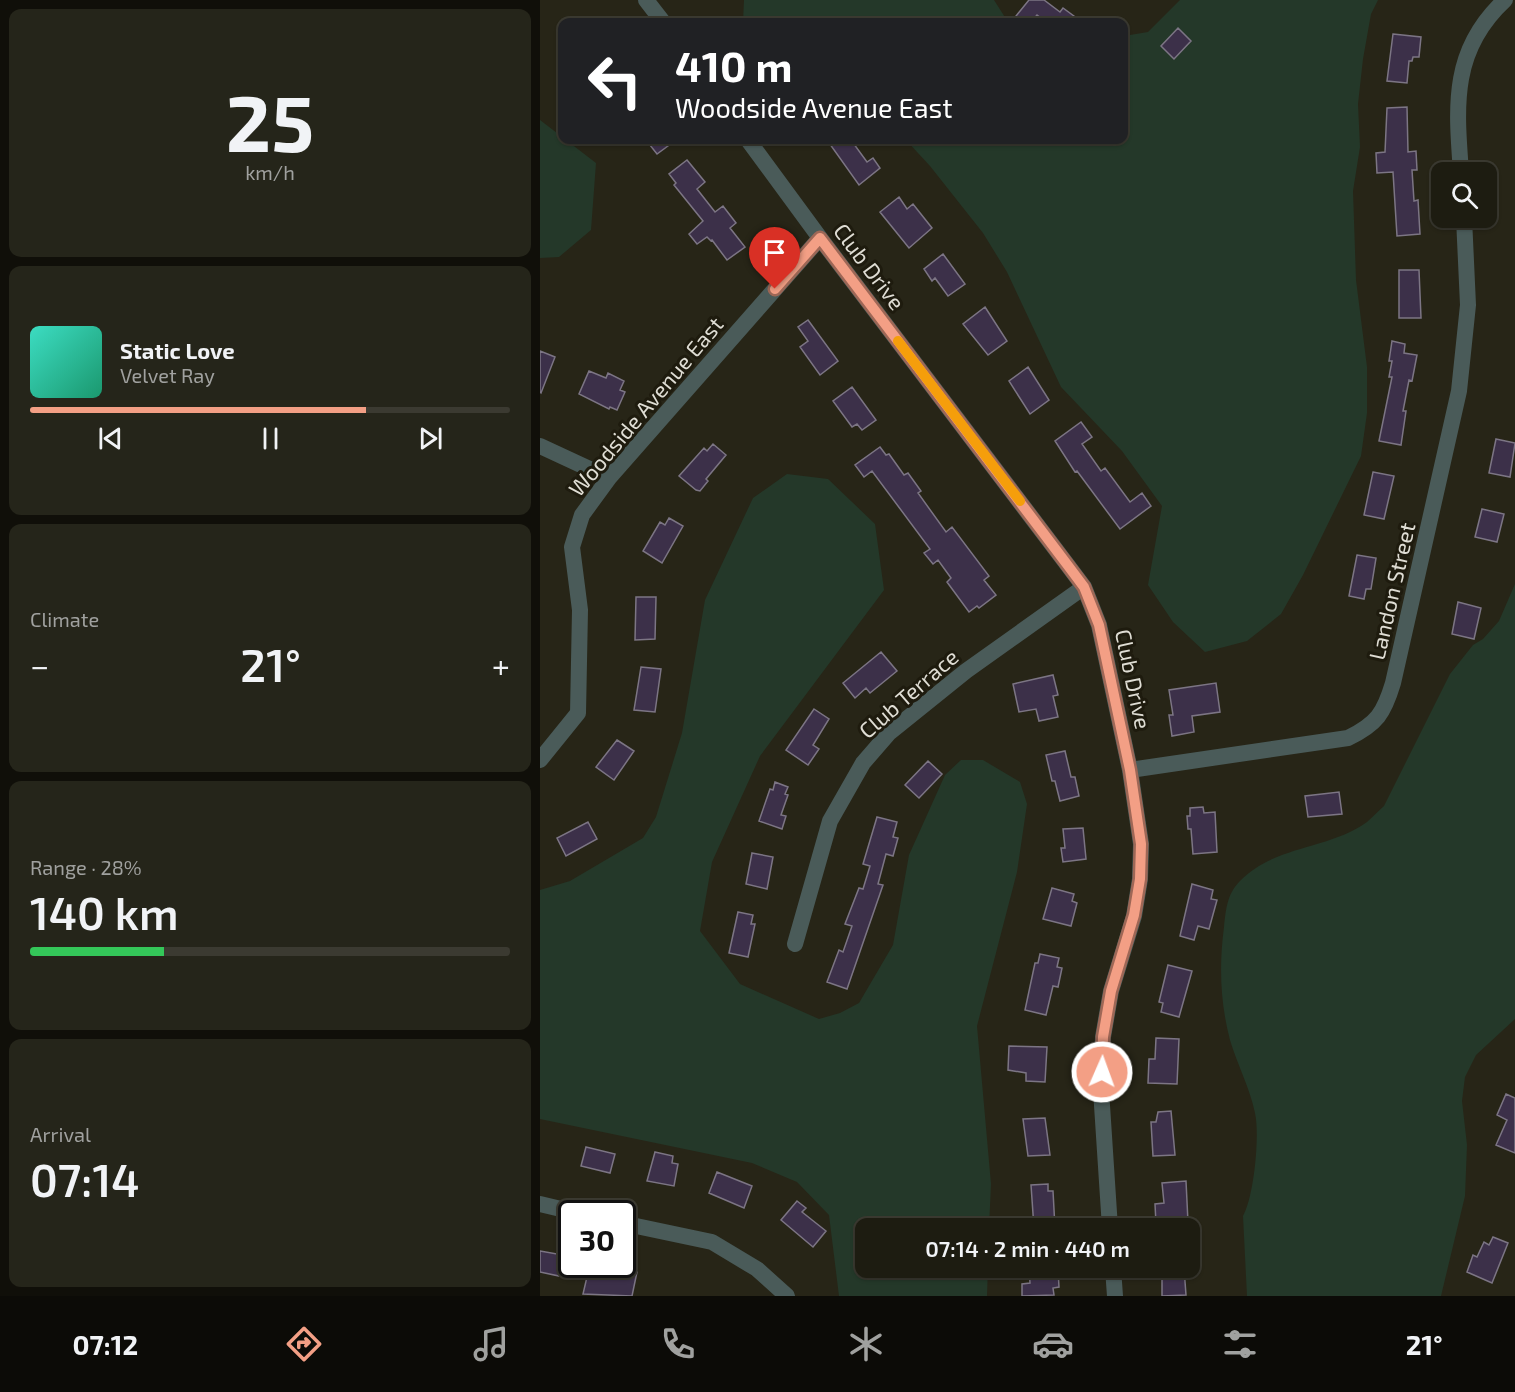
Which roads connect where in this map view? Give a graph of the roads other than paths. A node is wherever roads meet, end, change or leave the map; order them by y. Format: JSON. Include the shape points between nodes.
{"nodes":[{"id":1,"x":646,"y":0,"type":"edge"},
{"id":2,"x":1505,"y":0,"type":"edge"},
{"id":3,"x":660,"y":18,"type":"edge"},
{"id":4,"x":751,"y":144,"type":"edge"},
{"id":5,"x":1460,"y":162,"type":"edge"},
{"id":6,"x":1464,"y":228,"type":"edge"},
{"id":7,"x":820,"y":238,"type":"junction"},
{"id":8,"x":540,"y":446,"type":"edge"},
{"id":9,"x":609,"y":478,"type":"junction"},
{"id":10,"x":1084,"y":587,"type":"junction"},
{"id":11,"x":540,"y":760,"type":"edge"},
{"id":12,"x":1130,"y":770,"type":"junction"},
{"id":13,"x":795,"y":944,"type":"dead end"},
{"id":14,"x":540,"y":1204,"type":"edge"},
{"id":15,"x":558,"y":1208,"type":"edge"},
{"id":16,"x":1109,"y":1218,"type":"edge"},
{"id":17,"x":636,"y":1226,"type":"edge"},
{"id":18,"x":1114,"y":1278,"type":"edge"},
{"id":19,"x":788,"y":1296,"type":"edge"},
{"id":20,"x":1115,"y":1296,"type":"edge"}],
"edges":[{"from":1,"to":3,"type":"street"},
{"from":2,"to":5,"type":"street","via":[[1479,30],[1461,70],[1457,122]]},
{"from":4,"to":7,"type":"street","name":"Club Drive"},
{"from":6,"to":12,"type":"street","name":"Landon Street","via":[[1468,305],[1459,391],[1384,709],[1375,722],[1348,738]]},
{"from":7,"to":9,"type":"street","name":"Woodside Avenue East"},
{"from":7,"to":10,"type":"street","name":"Club Drive"},
{"from":8,"to":9,"type":"street"},
{"from":9,"to":11,"type":"street","name":"Woodside Avenue East","via":[[582,515],[572,547],[579,610],[578,713]]},
{"from":10,"to":12,"type":"street","name":"Club Drive","via":[[1099,625]]},
{"from":10,"to":13,"type":"street","name":"Club Terrace","via":[[966,671],[888,733],[863,763],[830,821]]},
{"from":12,"to":16,"type":"street","name":"Club Drive","via":[[1141,844],[1140,879],[1103,1037],[1101,1090]]},
{"from":14,"to":15,"type":"street"},
{"from":17,"to":19,"type":"street","via":[[712,1242],[757,1269]]},
{"from":18,"to":20,"type":"street"}]}
